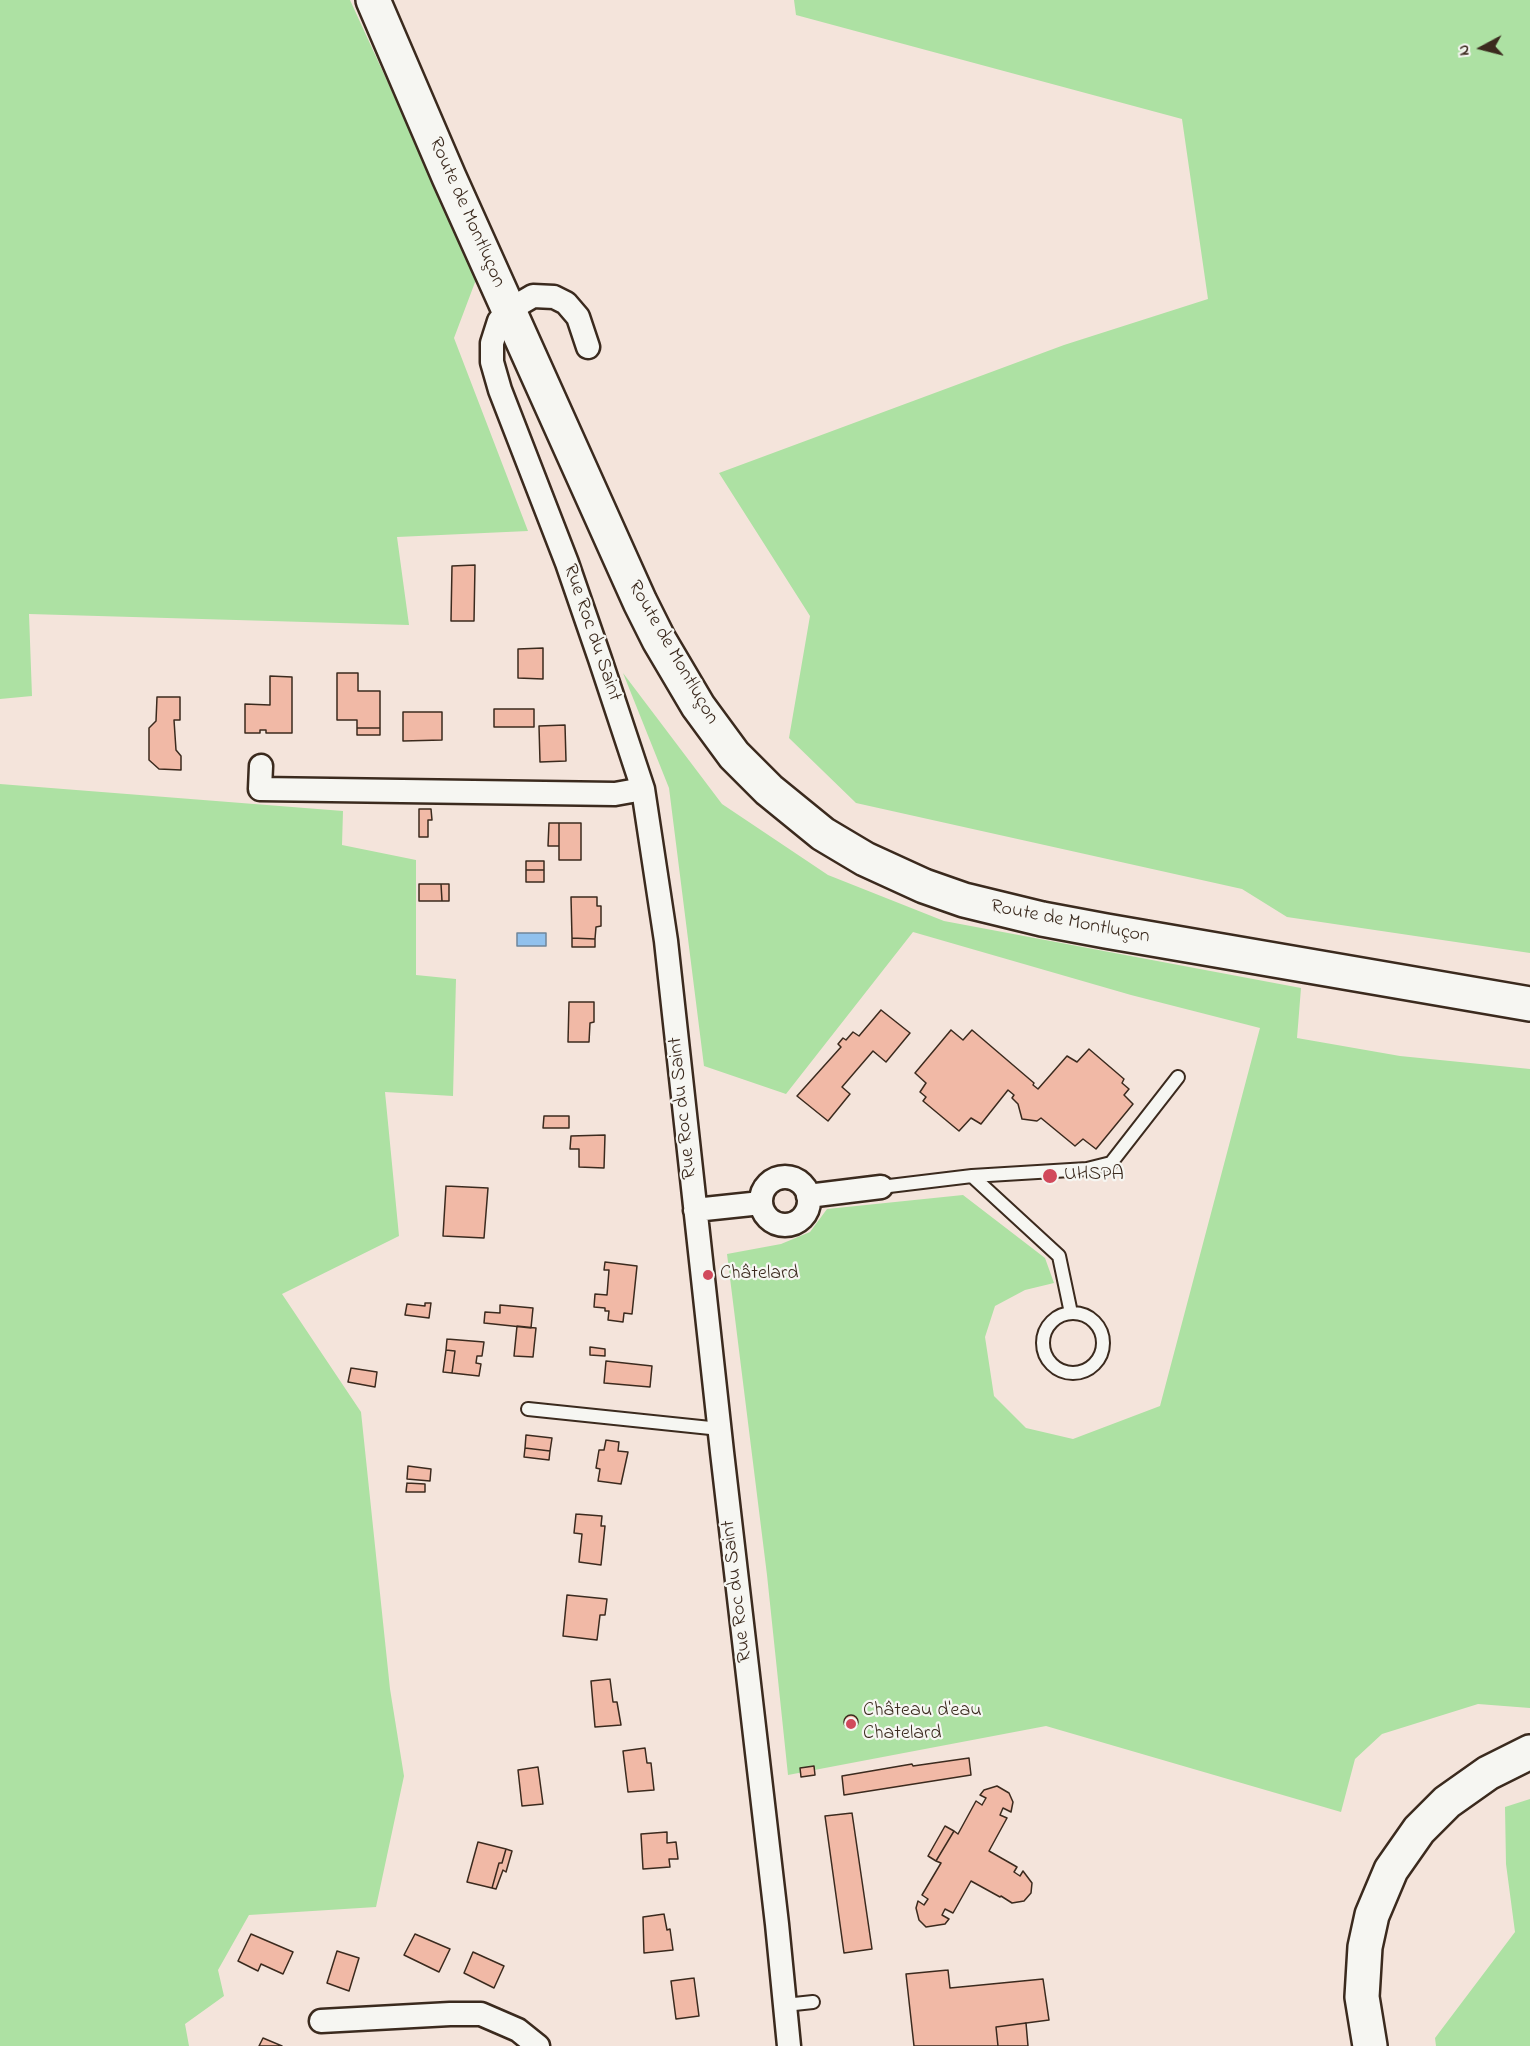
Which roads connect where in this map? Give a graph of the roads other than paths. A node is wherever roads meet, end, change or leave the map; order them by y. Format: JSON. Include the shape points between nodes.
{"nodes":[{"id":1,"x":373,"y":0,"type":"edge"},
{"id":2,"x":386,"y":0,"type":"edge"},
{"id":3,"x":518,"y":304,"type":"junction"},
{"id":4,"x":588,"y":347,"type":"dead end"},
{"id":5,"x":261,"y":766,"type":"dead end"},
{"id":6,"x":643,"y":789,"type":"junction"},
{"id":7,"x":1530,"y":989,"type":"edge"},
{"id":8,"x":1530,"y":1004,"type":"edge"},
{"id":9,"x":1178,"y":1077,"type":"dead end"},
{"id":10,"x":972,"y":1176,"type":"junction"},
{"id":11,"x":881,"y":1187,"type":"joint"},
{"id":12,"x":808,"y":1196,"type":"junction"},
{"id":13,"x":761,"y":1203,"type":"junction"},
{"id":14,"x":695,"y":1210,"type":"junction"},
{"id":15,"x":1071,"y":1313,"type":"junction"},
{"id":16,"x":528,"y":1409,"type":"dead end"},
{"id":17,"x":720,"y":1429,"type":"junction"},
{"id":18,"x":1530,"y":1752,"type":"edge"},
{"id":19,"x":1530,"y":1768,"type":"edge"},
{"id":20,"x":813,"y":2002,"type":"dead end"},
{"id":21,"x":785,"y":2005,"type":"junction"},
{"id":22,"x":321,"y":2021,"type":"dead end"},
{"id":23,"x":538,"y":2046,"type":"edge"},
{"id":24,"x":789,"y":2046,"type":"edge"},
{"id":25,"x":1370,"y":2046,"type":"edge"},
{"id":26,"x":1385,"y":2046,"type":"edge"}],
"edges":[{"from":1,"to":3,"type":"main road","name":"Route de Montluçon"},
{"from":2,"to":3,"type":"main road","name":"Route de Montluçon","via":[[472,180]]},
{"from":3,"to":4,"type":"street","via":[[541,295],[566,303],[578,317]]},
{"from":3,"to":6,"type":"street","name":"Rue Roc du Saint","via":[[499,321],[493,336],[494,371],[567,563]]},
{"from":3,"to":7,"type":"main road","name":"Route de Montluçon","via":[[660,596],[714,695],[762,759],[842,828],[905,863],[1007,897],[1085,914]]},
{"from":3,"to":8,"type":"main road","name":"Route de Montluçon","via":[[618,556],[681,679],[734,755],[823,834],[903,877],[993,908]]},
{"from":5,"to":6,"type":"street","via":[[260,789],[615,794]]},
{"from":6,"to":14,"type":"street","name":"Rue Roc du Saint","via":[[660,897]]},
{"from":9,"to":10,"type":"lane","via":[[1111,1163],[1087,1169]]},
{"from":10,"to":11,"type":"lane"},
{"from":10,"to":15,"type":"lane","via":[[1059,1256]]},
{"from":11,"to":12,"type":"street"},
{"from":12,"to":13,"type":"street","via":[[800,1182],[785,1177],[770,1182]]},
{"from":12,"to":13,"type":"street","via":[[802,1218],[789,1225],[773,1222]]},
{"from":13,"to":14,"type":"street"},
{"from":14,"to":17,"type":"street","name":"Rue Roc du Saint"},
{"from":15,"to":15,"type":"lane","via":[[1090,1318],[1102,1334],[1103,1344],[1097,1362],[1089,1369],[1070,1374],[1052,1365],[1046,1357],[1043,1338],[1053,1320]]},
{"from":16,"to":17,"type":"lane"},
{"from":17,"to":21,"type":"street","name":"Rue Roc du Saint"},
{"from":18,"to":25,"type":"main road","via":[[1488,1773],[1446,1802],[1419,1830],[1391,1869],[1372,1915],[1365,1947],[1362,1997]]},
{"from":19,"to":26,"type":"main road","via":[[1465,1806],[1429,1841],[1406,1872],[1386,1918],[1378,1960],[1377,2000]]},
{"from":20,"to":21,"type":"lane"},
{"from":21,"to":24,"type":"street","name":"Rue Roc du Saint"},
{"from":22,"to":23,"type":"street","via":[[481,2014],[518,2030]]}]}
